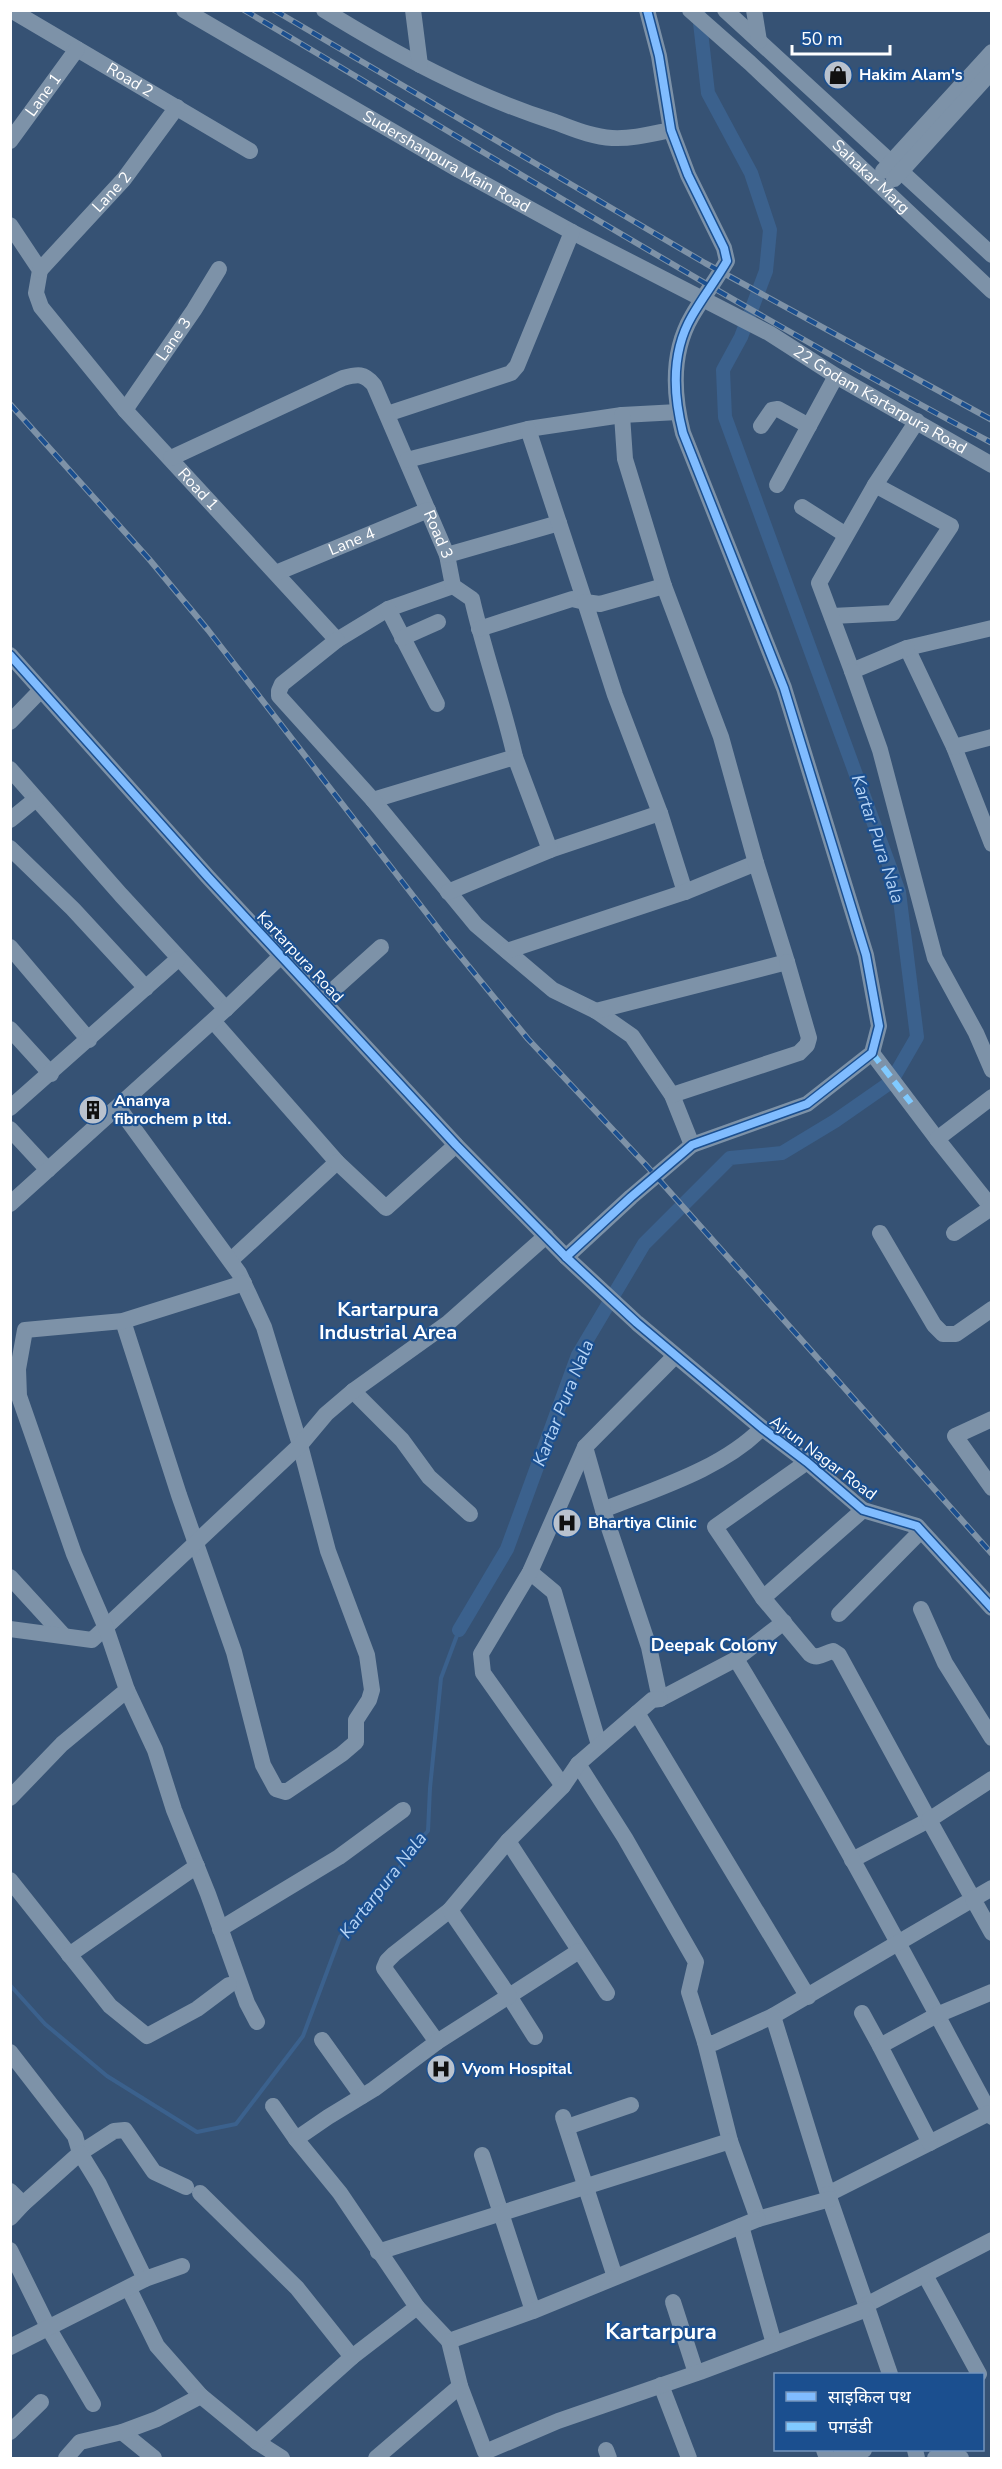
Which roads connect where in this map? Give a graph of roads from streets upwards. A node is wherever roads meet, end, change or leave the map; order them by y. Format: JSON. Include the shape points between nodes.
{"nodes":[{"id":1,"x":10,"y":10,"type":"edge"},
{"id":2,"x":184,"y":10,"type":"edge"},
{"id":3,"x":324,"y":10,"type":"edge"},
{"id":4,"x":413,"y":10,"type":"edge"},
{"id":5,"x":647,"y":10,"type":"edge"},
{"id":6,"x":690,"y":10,"type":"edge"},
{"id":7,"x":725,"y":10,"type":"edge"},
{"id":8,"x":754,"y":10,"type":"edge"},
{"id":9,"x":759,"y":41,"type":"junction"},
{"id":10,"x":77,"y":49,"type":"junction"},
{"id":11,"x":992,"y":52,"type":"edge"},
{"id":12,"x":420,"y":65,"type":"junction"},
{"id":13,"x":983,"y":81,"type":"edge"},
{"id":14,"x":177,"y":107,"type":"junction"},
{"id":15,"x":671,"y":130,"type":"junction"},
{"id":16,"x":10,"y":141,"type":"edge"},
{"id":17,"x":250,"y":151,"type":"dead end"},
{"id":18,"x":895,"y":168,"type":"junction"},
{"id":19,"x":880,"y":184,"type":"junction"},
{"id":20,"x":10,"y":225,"type":"edge"},
{"id":21,"x":572,"y":232,"type":"junction"},
{"id":22,"x":992,"y":255,"type":"edge"},
{"id":23,"x":219,"y":268,"type":"dead end"},
{"id":24,"x":40,"y":270,"type":"junction"},
{"id":25,"x":992,"y":291,"type":"edge"},
{"id":26,"x":709,"y":302,"type":"junction"},
{"id":27,"x":836,"y":376,"type":"junction"},
{"id":28,"x":126,"y":410,"type":"junction"},
{"id":29,"x":678,"y":412,"type":"junction"},
{"id":30,"x":387,"y":414,"type":"junction"},
{"id":31,"x":622,"y":415,"type":"junction"},
{"id":32,"x":917,"y":421,"type":"junction"},
{"id":33,"x":761,"y":426,"type":"dead end"},
{"id":34,"x":809,"y":426,"type":"junction"},
{"id":35,"x":528,"y":429,"type":"junction"},
{"id":36,"x":171,"y":458,"type":"junction"},
{"id":37,"x":407,"y":460,"type":"junction"},
{"id":38,"x":992,"y":465,"type":"edge"},
{"id":39,"x":777,"y":485,"type":"dead end"},
{"id":40,"x":874,"y":485,"type":"junction"},
{"id":41,"x":802,"y":507,"type":"dead end"},
{"id":42,"x":428,"y":510,"type":"junction"},
{"id":43,"x":559,"y":523,"type":"junction"},
{"id":44,"x":846,"y":535,"type":"junction"},
{"id":45,"x":447,"y":555,"type":"junction"},
{"id":46,"x":276,"y":573,"type":"junction"},
{"id":47,"x":453,"y":586,"type":"junction"},
{"id":48,"x":664,"y":586,"type":"junction"},
{"id":49,"x":585,"y":602,"type":"junction"},
{"id":50,"x":388,"y":609,"type":"junction"},
{"id":51,"x":832,"y":616,"type":"junction"},
{"id":52,"x":438,"y":622,"type":"dead end"},
{"id":53,"x":992,"y":628,"type":"edge"},
{"id":54,"x":479,"y":629,"type":"junction"},
{"id":55,"x":402,"y":638,"type":"junction"},
{"id":56,"x":337,"y":640,"type":"junction"},
{"id":57,"x":907,"y":648,"type":"junction"},
{"id":58,"x":10,"y":655,"type":"edge"},
{"id":59,"x":852,"y":671,"type":"junction"},
{"id":60,"x":41,"y":690,"type":"junction"},
{"id":61,"x":437,"y":704,"type":"dead end"},
{"id":62,"x":10,"y":722,"type":"edge"},
{"id":63,"x":992,"y":737,"type":"edge"},
{"id":64,"x":954,"y":747,"type":"junction"},
{"id":65,"x":515,"y":757,"type":"junction"},
{"id":66,"x":10,"y":770,"type":"edge"},
{"id":67,"x":36,"y":799,"type":"junction"},
{"id":68,"x":373,"y":800,"type":"junction"},
{"id":69,"x":660,"y":813,"type":"junction"},
{"id":70,"x":10,"y":820,"type":"edge"},
{"id":71,"x":992,"y":844,"type":"edge"},
{"id":72,"x":10,"y":848,"type":"edge"},
{"id":73,"x":550,"y":850,"type":"junction"},
{"id":74,"x":756,"y":863,"type":"junction"},
{"id":75,"x":448,"y":892,"type":"junction"},
{"id":76,"x":685,"y":892,"type":"junction"},
{"id":77,"x":10,"y":947,"type":"edge"},
{"id":78,"x":381,"y":947,"type":"dead end"},
{"id":79,"x":507,"y":951,"type":"junction"},
{"id":80,"x":281,"y":956,"type":"junction"},
{"id":81,"x":178,"y":959,"type":"junction"},
{"id":82,"x":787,"y":962,"type":"junction"},
{"id":83,"x":146,"y":988,"type":"junction"},
{"id":84,"x":322,"y":1000,"type":"junction"},
{"id":85,"x":596,"y":1011,"type":"junction"},
{"id":86,"x":220,"y":1015,"type":"junction"},
{"id":87,"x":10,"y":1029,"type":"edge"},
{"id":88,"x":89,"y":1040,"type":"junction"},
{"id":89,"x":876,"y":1056,"type":"junction"},
{"id":90,"x":992,"y":1070,"type":"edge"},
{"id":91,"x":51,"y":1074,"type":"junction"},
{"id":92,"x":672,"y":1095,"type":"junction"},
{"id":93,"x":992,"y":1097,"type":"edge"},
{"id":94,"x":118,"y":1107,"type":"junction"},
{"id":95,"x":10,"y":1108,"type":"edge"},
{"id":96,"x":10,"y":1130,"type":"edge"},
{"id":97,"x":937,"y":1139,"type":"junction"},
{"id":98,"x":456,"y":1145,"type":"junction"},
{"id":99,"x":692,"y":1145,"type":"junction"},
{"id":100,"x":337,"y":1162,"type":"junction"},
{"id":101,"x":48,"y":1170,"type":"junction"},
{"id":102,"x":10,"y":1204,"type":"edge"},
{"id":103,"x":991,"y":1208,"type":"edge"},
{"id":104,"x":880,"y":1233,"type":"dead end"},
{"id":105,"x":954,"y":1233,"type":"dead end"},
{"id":106,"x":546,"y":1236,"type":"junction"},
{"id":107,"x":231,"y":1260,"type":"junction"},
{"id":108,"x":572,"y":1263,"type":"junction"},
{"id":109,"x":244,"y":1283,"type":"junction"},
{"id":110,"x":992,"y":1309,"type":"edge"},
{"id":111,"x":123,"y":1321,"type":"junction"},
{"id":112,"x":637,"y":1323,"type":"joint"},
{"id":113,"x":675,"y":1356,"type":"junction"},
{"id":114,"x":354,"y":1390,"type":"junction"},
{"id":115,"x":992,"y":1419,"type":"edge"},
{"id":116,"x":762,"y":1428,"type":"junction"},
{"id":117,"x":300,"y":1445,"type":"junction"},
{"id":118,"x":585,"y":1448,"type":"junction"},
{"id":119,"x":807,"y":1462,"type":"junction"},
{"id":120,"x":992,"y":1488,"type":"edge"},
{"id":121,"x":603,"y":1509,"type":"junction"},
{"id":122,"x":863,"y":1510,"type":"junction"},
{"id":123,"x":470,"y":1514,"type":"dead end"},
{"id":124,"x":921,"y":1531,"type":"junction"},
{"id":125,"x":196,"y":1542,"type":"junction"},
{"id":126,"x":530,"y":1572,"type":"junction"},
{"id":127,"x":10,"y":1577,"type":"edge"},
{"id":128,"x":763,"y":1598,"type":"junction"},
{"id":129,"x":992,"y":1608,"type":"edge"},
{"id":130,"x":921,"y":1609,"type":"dead end"},
{"id":131,"x":839,"y":1614,"type":"dead end"},
{"id":132,"x":784,"y":1622,"type":"junction"},
{"id":133,"x":106,"y":1628,"type":"junction"},
{"id":134,"x":10,"y":1629,"type":"edge"},
{"id":135,"x":64,"y":1636,"type":"junction"},
{"id":136,"x":736,"y":1659,"type":"junction"},
{"id":137,"x":127,"y":1690,"type":"junction"},
{"id":138,"x":660,"y":1699,"type":"junction"},
{"id":139,"x":636,"y":1713,"type":"junction"},
{"id":140,"x":992,"y":1738,"type":"edge"},
{"id":141,"x":599,"y":1745,"type":"junction"},
{"id":142,"x":578,"y":1764,"type":"junction"},
{"id":143,"x":992,"y":1779,"type":"edge"},
{"id":144,"x":563,"y":1786,"type":"junction"},
{"id":145,"x":10,"y":1798,"type":"edge"},
{"id":146,"x":403,"y":1810,"type":"dead end"},
{"id":147,"x":929,"y":1820,"type":"junction"},
{"id":148,"x":508,"y":1841,"type":"junction"},
{"id":149,"x":852,"y":1860,"type":"junction"},
{"id":150,"x":197,"y":1866,"type":"junction"},
{"id":151,"x":10,"y":1880,"type":"edge"},
{"id":152,"x":992,"y":1888,"type":"edge"},
{"id":153,"x":973,"y":1899,"type":"junction"},
{"id":154,"x":450,"y":1910,"type":"junction"},
{"id":155,"x":220,"y":1929,"type":"junction"},
{"id":156,"x":992,"y":1933,"type":"edge"},
{"id":157,"x":898,"y":1944,"type":"junction"},
{"id":158,"x":579,"y":1951,"type":"junction"},
{"id":159,"x":69,"y":1955,"type":"junction"},
{"id":160,"x":229,"y":1985,"type":"dead end"},
{"id":161,"x":992,"y":1992,"type":"edge"},
{"id":162,"x":607,"y":1993,"type":"dead end"},
{"id":163,"x":509,"y":1996,"type":"junction"},
{"id":164,"x":808,"y":1997,"type":"junction"},
{"id":165,"x":862,"y":2013,"type":"dead end"},
{"id":166,"x":937,"y":2015,"type":"junction"},
{"id":167,"x":773,"y":2016,"type":"junction"},
{"id":168,"x":257,"y":2022,"type":"dead end"},
{"id":169,"x":535,"y":2037,"type":"dead end"},
{"id":170,"x":322,"y":2040,"type":"dead end"},
{"id":171,"x":437,"y":2042,"type":"junction"},
{"id":172,"x":705,"y":2042,"type":"junction"},
{"id":173,"x":880,"y":2046,"type":"junction"},
{"id":174,"x":10,"y":2052,"type":"edge"},
{"id":175,"x":362,"y":2096,"type":"junction"},
{"id":176,"x":631,"y":2105,"type":"dead end"},
{"id":177,"x":273,"y":2106,"type":"dead end"},
{"id":178,"x":990,"y":2115,"type":"edge"},
{"id":179,"x":296,"y":2139,"type":"junction"},
{"id":180,"x":730,"y":2141,"type":"junction"},
{"id":181,"x":930,"y":2143,"type":"junction"},
{"id":182,"x":80,"y":2153,"type":"junction"},
{"id":183,"x":482,"y":2155,"type":"dead end"},
{"id":184,"x":586,"y":2186,"type":"junction"},
{"id":185,"x":10,"y":2191,"type":"edge"},
{"id":186,"x":829,"y":2196,"type":"junction"},
{"id":187,"x":22,"y":2204,"type":"junction"},
{"id":188,"x":502,"y":2212,"type":"junction"},
{"id":189,"x":10,"y":2218,"type":"edge"},
{"id":190,"x":758,"y":2219,"type":"junction"},
{"id":191,"x":741,"y":2226,"type":"junction"},
{"id":192,"x":992,"y":2240,"type":"edge"},
{"id":193,"x":10,"y":2250,"type":"edge"},
{"id":194,"x":378,"y":2252,"type":"junction"},
{"id":195,"x":182,"y":2266,"type":"dead end"},
{"id":196,"x":925,"y":2275,"type":"junction"},
{"id":197,"x":615,"y":2277,"type":"junction"},
{"id":198,"x":146,"y":2279,"type":"junction"},
{"id":199,"x":129,"y":2289,"type":"junction"},
{"id":200,"x":673,"y":2302,"type":"dead end"},
{"id":201,"x":417,"y":2307,"type":"junction"},
{"id":202,"x":866,"y":2307,"type":"junction"},
{"id":203,"x":533,"y":2311,"type":"junction"},
{"id":204,"x":49,"y":2329,"type":"junction"},
{"id":205,"x":449,"y":2341,"type":"junction"},
{"id":206,"x":774,"y":2344,"type":"junction"},
{"id":207,"x":10,"y":2347,"type":"edge"},
{"id":208,"x":351,"y":2357,"type":"junction"},
{"id":209,"x":696,"y":2373,"type":"junction"},
{"id":210,"x":890,"y":2373,"type":"edge"},
{"id":211,"x":978,"y":2373,"type":"edge"},
{"id":212,"x":661,"y":2385,"type":"junction"},
{"id":213,"x":460,"y":2386,"type":"junction"},
{"id":214,"x":201,"y":2396,"type":"junction"},
{"id":215,"x":41,"y":2402,"type":"dead end"},
{"id":216,"x":93,"y":2404,"type":"dead end"},
{"id":217,"x":10,"y":2432,"type":"edge"},
{"id":218,"x":122,"y":2432,"type":"junction"},
{"id":219,"x":257,"y":2442,"type":"junction"},
{"id":220,"x":861,"y":2451,"type":"edge"},
{"id":221,"x":487,"y":2455,"type":"edge"},
{"id":222,"x":66,"y":2458,"type":"edge"},
{"id":223,"x":154,"y":2458,"type":"edge"},
{"id":224,"x":282,"y":2458,"type":"edge"},
{"id":225,"x":376,"y":2458,"type":"edge"},
{"id":226,"x":688,"y":2458,"type":"edge"},
{"id":227,"x":838,"y":2458,"type":"edge"},
{"id":228,"x":935,"y":2458,"type":"edge"},
{"id":229,"x":961,"y":2458,"type":"edge"}],
"edges":[{"from":1,"to":10,"type":"street","name":"Road 2"},
{"from":2,"to":21,"type":"street","name":"Sudershanpura Main Road"},
{"from":3,"to":12,"type":"street"},
{"from":4,"to":12,"type":"street"},
{"from":5,"to":15,"type":"street"},
{"from":6,"to":19,"type":"street","name":"Sahakar Marg"},
{"from":7,"to":9,"type":"street","name":"Sahakar Marg"},
{"from":8,"to":9,"type":"street"},
{"from":9,"to":18,"type":"street","name":"Sahakar Marg"},
{"from":10,"to":14,"type":"street","name":"Road 2"},
{"from":10,"to":16,"type":"street","name":"Lane 1"},
{"from":11,"to":13,"type":"street"},
{"from":12,"to":15,"type":"street","via":[[529,114],[593,135],[630,138]]},
{"from":13,"to":18,"type":"street"},
{"from":14,"to":17,"type":"street","name":"Road 2"},
{"from":14,"to":24,"type":"street","name":"Lane 2","via":[[124,179]]},
{"from":15,"to":26,"type":"street","via":[[727,261]]},
{"from":18,"to":19,"type":"street"},
{"from":18,"to":22,"type":"street","name":"Sahakar Marg"},
{"from":19,"to":25,"type":"street","name":"Sahakar Marg"},
{"from":20,"to":24,"type":"street"},
{"from":21,"to":26,"type":"street","name":"Sudershanpura Main Road"},
{"from":21,"to":30,"type":"street","via":[[511,373]]},
{"from":23,"to":28,"type":"street","name":"Lane 3"},
{"from":24,"to":28,"type":"street","name":"Road 1","via":[[36,293],[41,307]]},
{"from":26,"to":27,"type":"street","name":"22 Godam Kartarpura Road","via":[[769,333]]},
{"from":26,"to":29,"type":"street","via":[[691,318],[678,350]]},
{"from":27,"to":32,"type":"street","name":"22 Godam Kartarpura Road"},
{"from":27,"to":34,"type":"street"},
{"from":28,"to":36,"type":"street","name":"Road 1"},
{"from":29,"to":31,"type":"street"},
{"from":29,"to":89,"type":"street","via":[[784,688],[850,899],[866,955],[879,1026]]},
{"from":30,"to":36,"type":"street","name":"Road 3","via":[[374,385],[366,376],[357,374]]},
{"from":30,"to":37,"type":"street","name":"Road 3"},
{"from":31,"to":35,"type":"street"},
{"from":31,"to":48,"type":"street","via":[[625,459]]},
{"from":32,"to":38,"type":"street","name":"22 Godam Kartarpura Road"},
{"from":32,"to":40,"type":"street"},
{"from":33,"to":34,"type":"street","via":[[772,410],[778,409]]},
{"from":34,"to":39,"type":"street"},
{"from":35,"to":37,"type":"street"},
{"from":35,"to":43,"type":"street"},
{"from":36,"to":46,"type":"street","name":"Road 1"},
{"from":37,"to":42,"type":"street","name":"Road 3"},
{"from":40,"to":44,"type":"street"},
{"from":40,"to":51,"type":"street","via":[[951,526],[893,614]]},
{"from":41,"to":44,"type":"street"},
{"from":42,"to":45,"type":"street","name":"Road 3"},
{"from":42,"to":46,"type":"street","name":"Lane 4"},
{"from":43,"to":45,"type":"street"},
{"from":43,"to":49,"type":"street"},
{"from":44,"to":51,"type":"street","via":[[819,583]]},
{"from":45,"to":47,"type":"street","name":"Road 3"},
{"from":46,"to":56,"type":"street","name":"Road 1"},
{"from":47,"to":50,"type":"street"},
{"from":47,"to":54,"type":"street","via":[[472,599]]},
{"from":48,"to":49,"type":"street","via":[[600,604]]},
{"from":48,"to":74,"type":"street","via":[[721,738]]},
{"from":49,"to":54,"type":"street","via":[[572,599]]},
{"from":49,"to":69,"type":"street"},
{"from":50,"to":55,"type":"street"},
{"from":50,"to":56,"type":"street"},
{"from":51,"to":59,"type":"street"},
{"from":52,"to":55,"type":"street"},
{"from":53,"to":57,"type":"street"},
{"from":54,"to":65,"type":"street"},
{"from":55,"to":61,"type":"street"},
{"from":56,"to":68,"type":"street","via":[[282,684],[279,696]]},
{"from":57,"to":59,"type":"street"},
{"from":57,"to":64,"type":"street"},
{"from":58,"to":60,"type":"street","name":"Kartarpura Road"},
{"from":59,"to":90,"type":"street","via":[[887,772],[935,958]]},
{"from":60,"to":62,"type":"street"},
{"from":60,"to":80,"type":"street","name":"Kartarpura Road"},
{"from":63,"to":64,"type":"street"},
{"from":64,"to":71,"type":"street"},
{"from":65,"to":68,"type":"street"},
{"from":65,"to":73,"type":"street"},
{"from":66,"to":67,"type":"street"},
{"from":67,"to":70,"type":"street"},
{"from":67,"to":81,"type":"street"},
{"from":68,"to":75,"type":"street"},
{"from":69,"to":73,"type":"street"},
{"from":69,"to":76,"type":"street"},
{"from":72,"to":83,"type":"street"},
{"from":73,"to":75,"type":"street"},
{"from":74,"to":76,"type":"street"},
{"from":74,"to":82,"type":"street"},
{"from":75,"to":79,"type":"street","via":[[476,925]]},
{"from":76,"to":79,"type":"street"},
{"from":77,"to":88,"type":"street"},
{"from":78,"to":84,"type":"street"},
{"from":79,"to":85,"type":"street","via":[[554,990]]},
{"from":80,"to":84,"type":"street","name":"Kartarpura Road"},
{"from":80,"to":86,"type":"street"},
{"from":81,"to":83,"type":"street"},
{"from":81,"to":86,"type":"street"},
{"from":82,"to":85,"type":"street"},
{"from":82,"to":92,"type":"street","via":[[809,1038],[807,1045],[799,1053]]},
{"from":83,"to":88,"type":"street"},
{"from":84,"to":98,"type":"street","name":"Kartarpura Road"},
{"from":85,"to":92,"type":"street","via":[[632,1036]]},
{"from":86,"to":94,"type":"street"},
{"from":86,"to":100,"type":"street"},
{"from":87,"to":91,"type":"street"},
{"from":88,"to":91,"type":"street"},
{"from":89,"to":97,"type":"street"},
{"from":89,"to":99,"type":"street","via":[[807,1104]]},
{"from":91,"to":95,"type":"street"},
{"from":92,"to":99,"type":"street"},
{"from":93,"to":97,"type":"street"},
{"from":94,"to":101,"type":"street"},
{"from":94,"to":107,"type":"street"},
{"from":96,"to":101,"type":"street"},
{"from":97,"to":103,"type":"street"},
{"from":98,"to":100,"type":"street","via":[[386,1208]]},
{"from":98,"to":106,"type":"street","name":"Kartarpura Road"},
{"from":99,"to":108,"type":"street","via":[[631,1197]]},
{"from":100,"to":107,"type":"street"},
{"from":101,"to":102,"type":"street"},
{"from":103,"to":105,"type":"street"},
{"from":104,"to":110,"type":"street","via":[[943,1334],[956,1334]]},
{"from":106,"to":108,"type":"street","name":"Kartarpura Road"},
{"from":106,"to":114,"type":"street","via":[[448,1323]]},
{"from":107,"to":109,"type":"street"},
{"from":108,"to":112,"type":"street","name":"Kartarpura Road"},
{"from":109,"to":111,"type":"street"},
{"from":109,"to":117,"type":"street","via":[[264,1327]]},
{"from":111,"to":125,"type":"street"},
{"from":111,"to":133,"type":"street","via":[[26,1330],[18,1369],[20,1396],[74,1554]]},
{"from":112,"to":113,"type":"street","name":"Ajrun Nagar Road"},
{"from":113,"to":116,"type":"street","name":"Ajrun Nagar Road"},
{"from":113,"to":118,"type":"street"},
{"from":114,"to":117,"type":"street","via":[[326,1414]]},
{"from":114,"to":123,"type":"street","via":[[402,1440],[429,1477]]},
{"from":115,"to":120,"type":"street","via":[[956,1436]]},
{"from":116,"to":119,"type":"street","name":"Ajrun Nagar Road"},
{"from":116,"to":121,"type":"street","via":[[749,1442],[692,1474]]},
{"from":117,"to":125,"type":"street"},
{"from":117,"to":125,"type":"street","via":[[327,1551],[367,1655],[372,1690],[356,1720],[353,1746],[286,1792],[276,1789],[262,1765],[234,1653]]},
{"from":118,"to":121,"type":"street"},
{"from":118,"to":126,"type":"street"},
{"from":119,"to":122,"type":"street","name":"Ajrun Nagar Road"},
{"from":119,"to":128,"type":"street","via":[[715,1527]]},
{"from":121,"to":138,"type":"street","via":[[649,1647]]},
{"from":122,"to":124,"type":"street","name":"Ajrun Nagar Road","via":[[917,1526]]},
{"from":122,"to":128,"type":"street"},
{"from":124,"to":129,"type":"street","name":"Ajrun Nagar Road"},
{"from":124,"to":131,"type":"street"},
{"from":125,"to":133,"type":"street"},
{"from":126,"to":141,"type":"street","via":[[554,1592]]},
{"from":126,"to":144,"type":"street","via":[[481,1654],[483,1673]]},
{"from":127,"to":135,"type":"street"},
{"from":128,"to":132,"type":"street"},
{"from":130,"to":140,"type":"street","via":[[945,1663]]},
{"from":132,"to":136,"type":"street"},
{"from":132,"to":147,"type":"street","via":[[814,1657],[832,1651],[839,1655]]},
{"from":133,"to":135,"type":"street","via":[[92,1640]]},
{"from":133,"to":137,"type":"street"},
{"from":134,"to":135,"type":"street"},
{"from":136,"to":138,"type":"street"},
{"from":136,"to":149,"type":"street"},
{"from":137,"to":145,"type":"street","via":[[62,1744]]},
{"from":137,"to":150,"type":"street","via":[[155,1750]]},
{"from":138,"to":139,"type":"street","via":[[652,1700]]},
{"from":139,"to":141,"type":"street"},
{"from":139,"to":164,"type":"street"},
{"from":141,"to":142,"type":"street"},
{"from":142,"to":144,"type":"street"},
{"from":142,"to":172,"type":"street","via":[[696,1962],[689,1992]]},
{"from":143,"to":147,"type":"street"},
{"from":144,"to":148,"type":"street"},
{"from":146,"to":155,"type":"street","via":[[339,1857]]},
{"from":147,"to":149,"type":"street"},
{"from":147,"to":153,"type":"street"},
{"from":148,"to":154,"type":"street"},
{"from":148,"to":158,"type":"street"},
{"from":149,"to":157,"type":"street"},
{"from":150,"to":155,"type":"street"},
{"from":150,"to":159,"type":"street"},
{"from":151,"to":159,"type":"street"},
{"from":152,"to":153,"type":"street"},
{"from":153,"to":156,"type":"street"},
{"from":153,"to":157,"type":"street"},
{"from":154,"to":163,"type":"street"},
{"from":154,"to":171,"type":"street","via":[[394,1954],[384,1968]]},
{"from":155,"to":168,"type":"street"},
{"from":157,"to":164,"type":"street"},
{"from":157,"to":166,"type":"street"},
{"from":158,"to":162,"type":"street"},
{"from":158,"to":163,"type":"street"},
{"from":159,"to":160,"type":"street","via":[[110,2006],[147,2036],[197,2010]]},
{"from":161,"to":166,"type":"street"},
{"from":163,"to":169,"type":"street"},
{"from":163,"to":171,"type":"street"},
{"from":164,"to":167,"type":"street"},
{"from":165,"to":173,"type":"street"},
{"from":166,"to":173,"type":"street"},
{"from":166,"to":178,"type":"street"},
{"from":167,"to":172,"type":"street","via":[[714,2043]]},
{"from":167,"to":186,"type":"street"},
{"from":170,"to":175,"type":"street"},
{"from":171,"to":175,"type":"street"},
{"from":172,"to":180,"type":"street"},
{"from":173,"to":181,"type":"street"},
{"from":174,"to":182,"type":"street","via":[[75,2136]]},
{"from":175,"to":179,"type":"street"},
{"from":176,"to":184,"type":"street","via":[[565,2122]]},
{"from":177,"to":179,"type":"street"},
{"from":178,"to":181,"type":"street"},
{"from":179,"to":194,"type":"street","via":[[340,2193]]},
{"from":180,"to":184,"type":"street"},
{"from":180,"to":190,"type":"street"},
{"from":181,"to":186,"type":"street"},
{"from":182,"to":187,"type":"street"},
{"from":182,"to":198,"type":"street"},
{"from":182,"to":208,"type":"street","via":[[114,2131],[125,2130],[154,2172],[193,2190],[297,2288]]},
{"from":183,"to":188,"type":"street"},
{"from":184,"to":188,"type":"street"},
{"from":184,"to":197,"type":"street"},
{"from":185,"to":187,"type":"street"},
{"from":186,"to":190,"type":"street"},
{"from":186,"to":202,"type":"street"},
{"from":187,"to":189,"type":"street"},
{"from":188,"to":194,"type":"street"},
{"from":188,"to":203,"type":"street"},
{"from":190,"to":191,"type":"street"},
{"from":191,"to":197,"type":"street"},
{"from":191,"to":206,"type":"street"},
{"from":192,"to":196,"type":"street"},
{"from":193,"to":204,"type":"street"},
{"from":194,"to":201,"type":"street"},
{"from":195,"to":198,"type":"street"},
{"from":196,"to":202,"type":"street"},
{"from":196,"to":211,"type":"street"},
{"from":197,"to":203,"type":"street"},
{"from":198,"to":199,"type":"street"},
{"from":199,"to":204,"type":"street"},
{"from":199,"to":214,"type":"street","via":[[157,2346]]},
{"from":200,"to":209,"type":"street"},
{"from":201,"to":205,"type":"street"},
{"from":201,"to":208,"type":"street"},
{"from":202,"to":206,"type":"street"},
{"from":202,"to":210,"type":"street"},
{"from":203,"to":205,"type":"street"},
{"from":204,"to":207,"type":"street"},
{"from":204,"to":216,"type":"street"},
{"from":205,"to":213,"type":"street"},
{"from":206,"to":209,"type":"street"},
{"from":208,"to":219,"type":"street"},
{"from":209,"to":212,"type":"street"},
{"from":212,"to":221,"type":"street","via":[[558,2421]]},
{"from":212,"to":226,"type":"street"},
{"from":213,"to":221,"type":"street"},
{"from":213,"to":225,"type":"street"},
{"from":214,"to":218,"type":"street","via":[[157,2420]]},
{"from":214,"to":219,"type":"street"},
{"from":215,"to":217,"type":"street"},
{"from":218,"to":222,"type":"street","via":[[80,2442]]},
{"from":218,"to":223,"type":"street"},
{"from":219,"to":224,"type":"street"},
{"from":220,"to":227,"type":"street"},
{"from":228,"to":229,"type":"street","via":[[950,2452]]}]}
